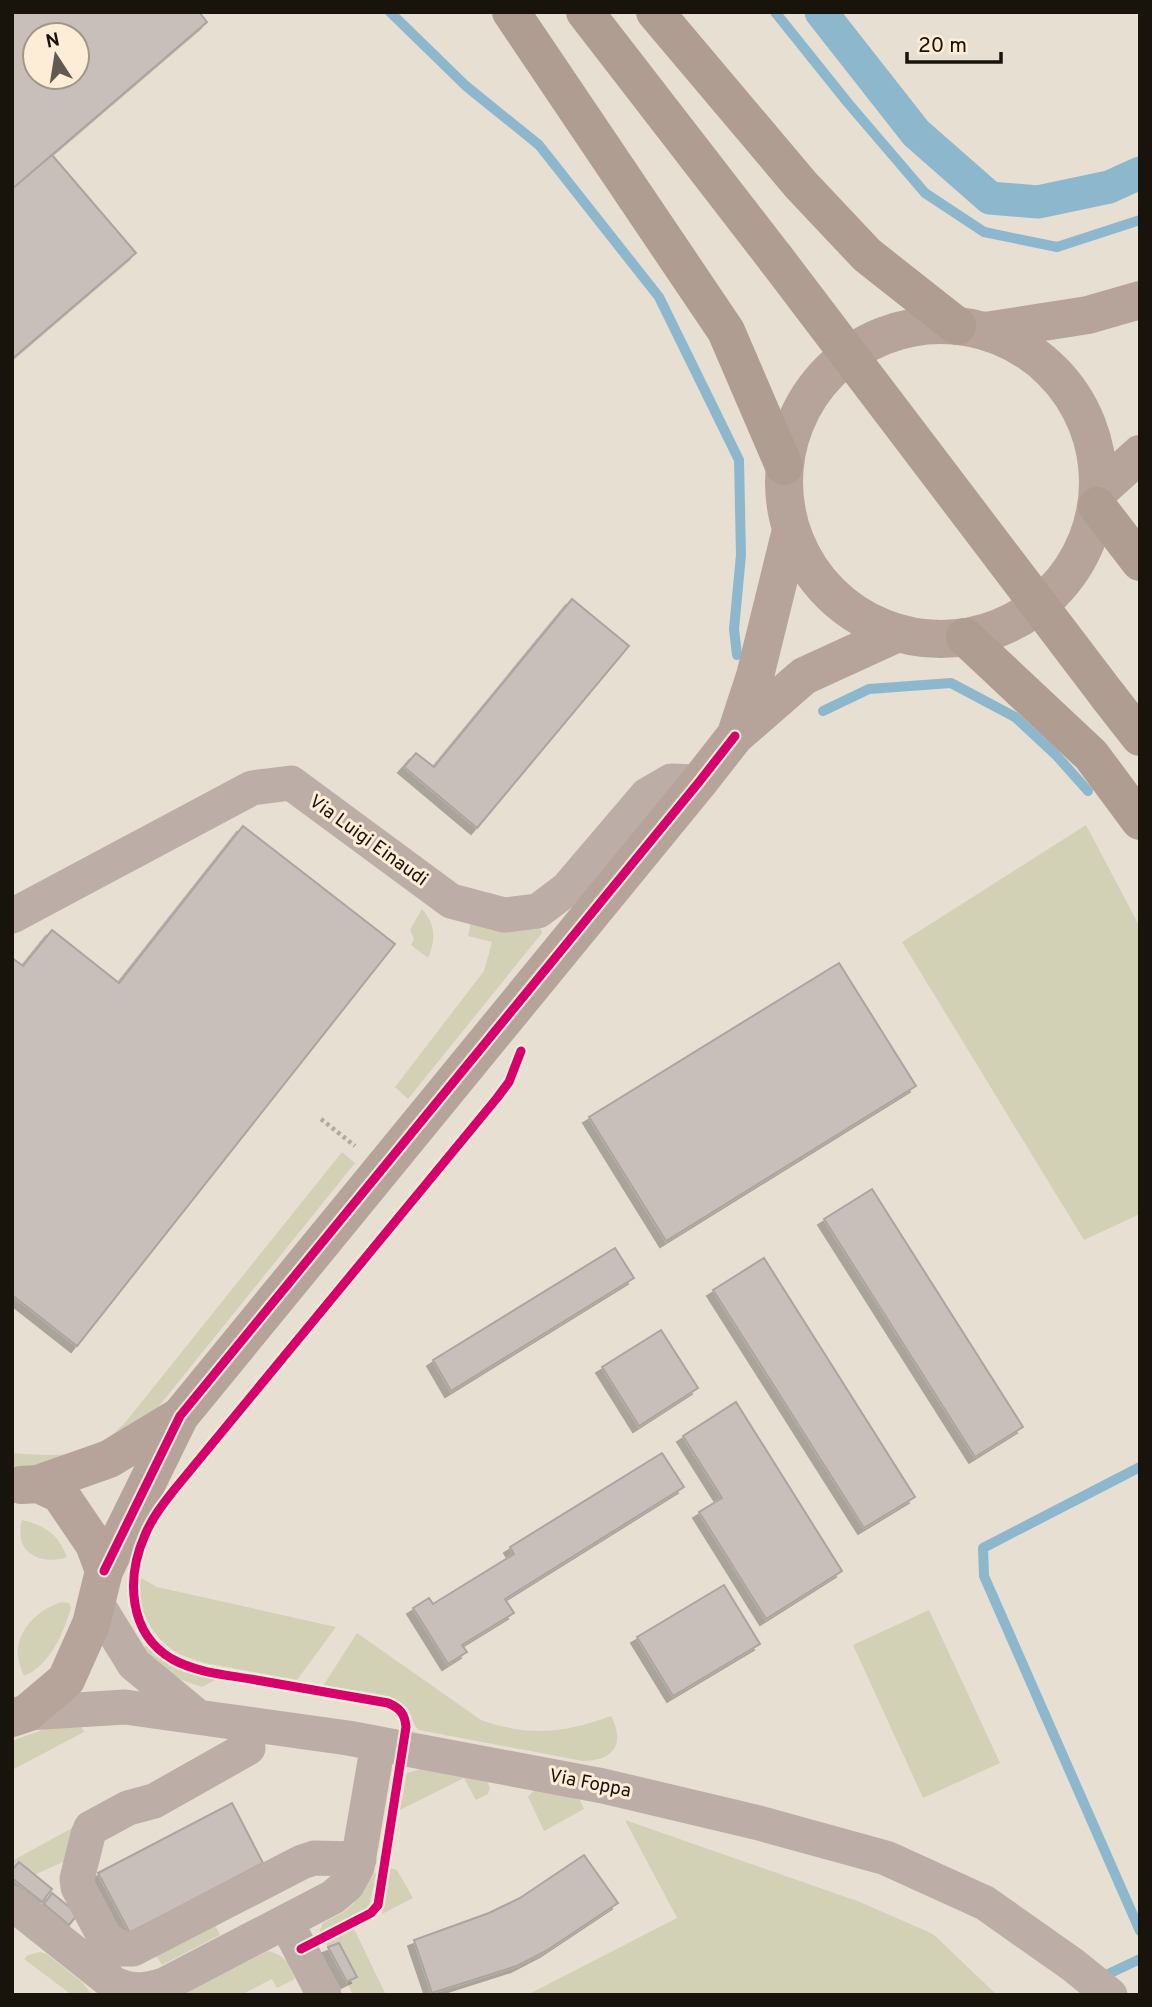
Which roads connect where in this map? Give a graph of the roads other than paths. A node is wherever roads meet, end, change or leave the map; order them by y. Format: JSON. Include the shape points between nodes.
{"nodes":[{"id":1,"x":510,"y":12,"type":"edge"},
{"id":2,"x":585,"y":12,"type":"edge"},
{"id":3,"x":656,"y":12,"type":"edge"},
{"id":4,"x":1140,"y":300,"type":"edge"},
{"id":5,"x":971,"y":329,"type":"junction"},
{"id":6,"x":1140,"y":454,"type":"edge"},
{"id":7,"x":785,"y":466,"type":"junction"},
{"id":8,"x":1097,"y":499,"type":"junction"},
{"id":9,"x":791,"y":530,"type":"junction"},
{"id":10,"x":1140,"y":562,"type":"edge"},
{"id":11,"x":898,"y":633,"type":"junction"},
{"id":12,"x":965,"y":637,"type":"junction"},
{"id":13,"x":735,"y":736,"type":"junction"},
{"id":14,"x":1140,"y":737,"type":"edge"},
{"id":15,"x":699,"y":782,"type":"junction"},
{"id":16,"x":1140,"y":821,"type":"edge"},
{"id":17,"x":12,"y":916,"type":"edge"},
{"id":18,"x":180,"y":1416,"type":"junction"},
{"id":19,"x":21,"y":1484,"type":"edge"},
{"id":20,"x":100,"y":1587,"type":"junction"},
{"id":21,"x":20,"y":1715,"type":"edge"},
{"id":22,"x":198,"y":1717,"type":"junction"},
{"id":23,"x":378,"y":1744,"type":"junction"},
{"id":24,"x":248,"y":1748,"type":"dead end"},
{"id":25,"x":359,"y":1858,"type":"junction"},
{"id":26,"x":12,"y":1903,"type":"edge"},
{"id":27,"x":286,"y":1922,"type":"junction"},
{"id":28,"x":127,"y":1992,"type":"edge"},
{"id":29,"x":324,"y":1995,"type":"edge"},
{"id":30,"x":1110,"y":1995,"type":"edge"}],
"edges":[{"from":1,"to":7,"type":"highway","via":[[726,331]]},
{"from":2,"to":14,"type":"highway","bridge":true},
{"from":3,"to":5,"type":"highway","via":[[801,185],[867,255]]},
{"from":4,"to":5,"type":"main road","via":[[1088,315]]},
{"from":5,"to":7,"type":"main road","via":[[916,327],[877,339],[842,360],[813,390],[794,426]]},
{"from":5,"to":8,"type":"main road","via":[[1010,341],[1033,355],[1070,392],[1093,440]]},
{"from":6,"to":8,"type":"main road"},
{"from":7,"to":9,"type":"main road"},
{"from":8,"to":10,"type":"highway"},
{"from":8,"to":12,"type":"main road","via":[[1082,553],[1052,593],[1012,622]]},
{"from":9,"to":11,"type":"main road","via":[[803,558],[843,605]]},
{"from":9,"to":13,"type":"main road","via":[[755,676]]},
{"from":11,"to":12,"type":"main road","via":[[932,639]]},
{"from":11,"to":13,"type":"main road","via":[[804,676]]},
{"from":12,"to":16,"type":"highway","via":[[1091,755]]},
{"from":13,"to":15,"type":"main road"},
{"from":15,"to":17,"type":"street","name":"Via Luigi Einaudi","via":[[671,781],[647,795],[567,889],[538,911],[504,915],[451,901],[291,783],[252,788]]},
{"from":15,"to":18,"type":"main road"},
{"from":18,"to":19,"type":"main road","via":[[109,1459]]},
{"from":18,"to":20,"type":"main road"},
{"from":19,"to":20,"type":"main road","via":[[61,1494],[94,1544]]},
{"from":20,"to":21,"type":"main road","via":[[91,1624],[66,1680]]},
{"from":20,"to":22,"type":"street","via":[[134,1664]]},
{"from":21,"to":22,"type":"street","name":"Via Foppa","via":[[125,1707]]},
{"from":22,"to":23,"type":"street","name":"Via Foppa"},
{"from":23,"to":25,"type":"street"},
{"from":23,"to":30,"type":"street","name":"Via Foppa","via":[[621,1790],[886,1858],[985,1903]]},
{"from":24,"to":25,"type":"street","via":[[154,1801],[128,1808],[92,1828],[77,1879],[105,1938],[122,1949],[133,1949],[302,1862]]},
{"from":25,"to":27,"type":"street","via":[[347,1885]]},
{"from":26,"to":28,"type":"street"},
{"from":27,"to":28,"type":"street","via":[[164,1985]]},
{"from":27,"to":29,"type":"street"}]}
